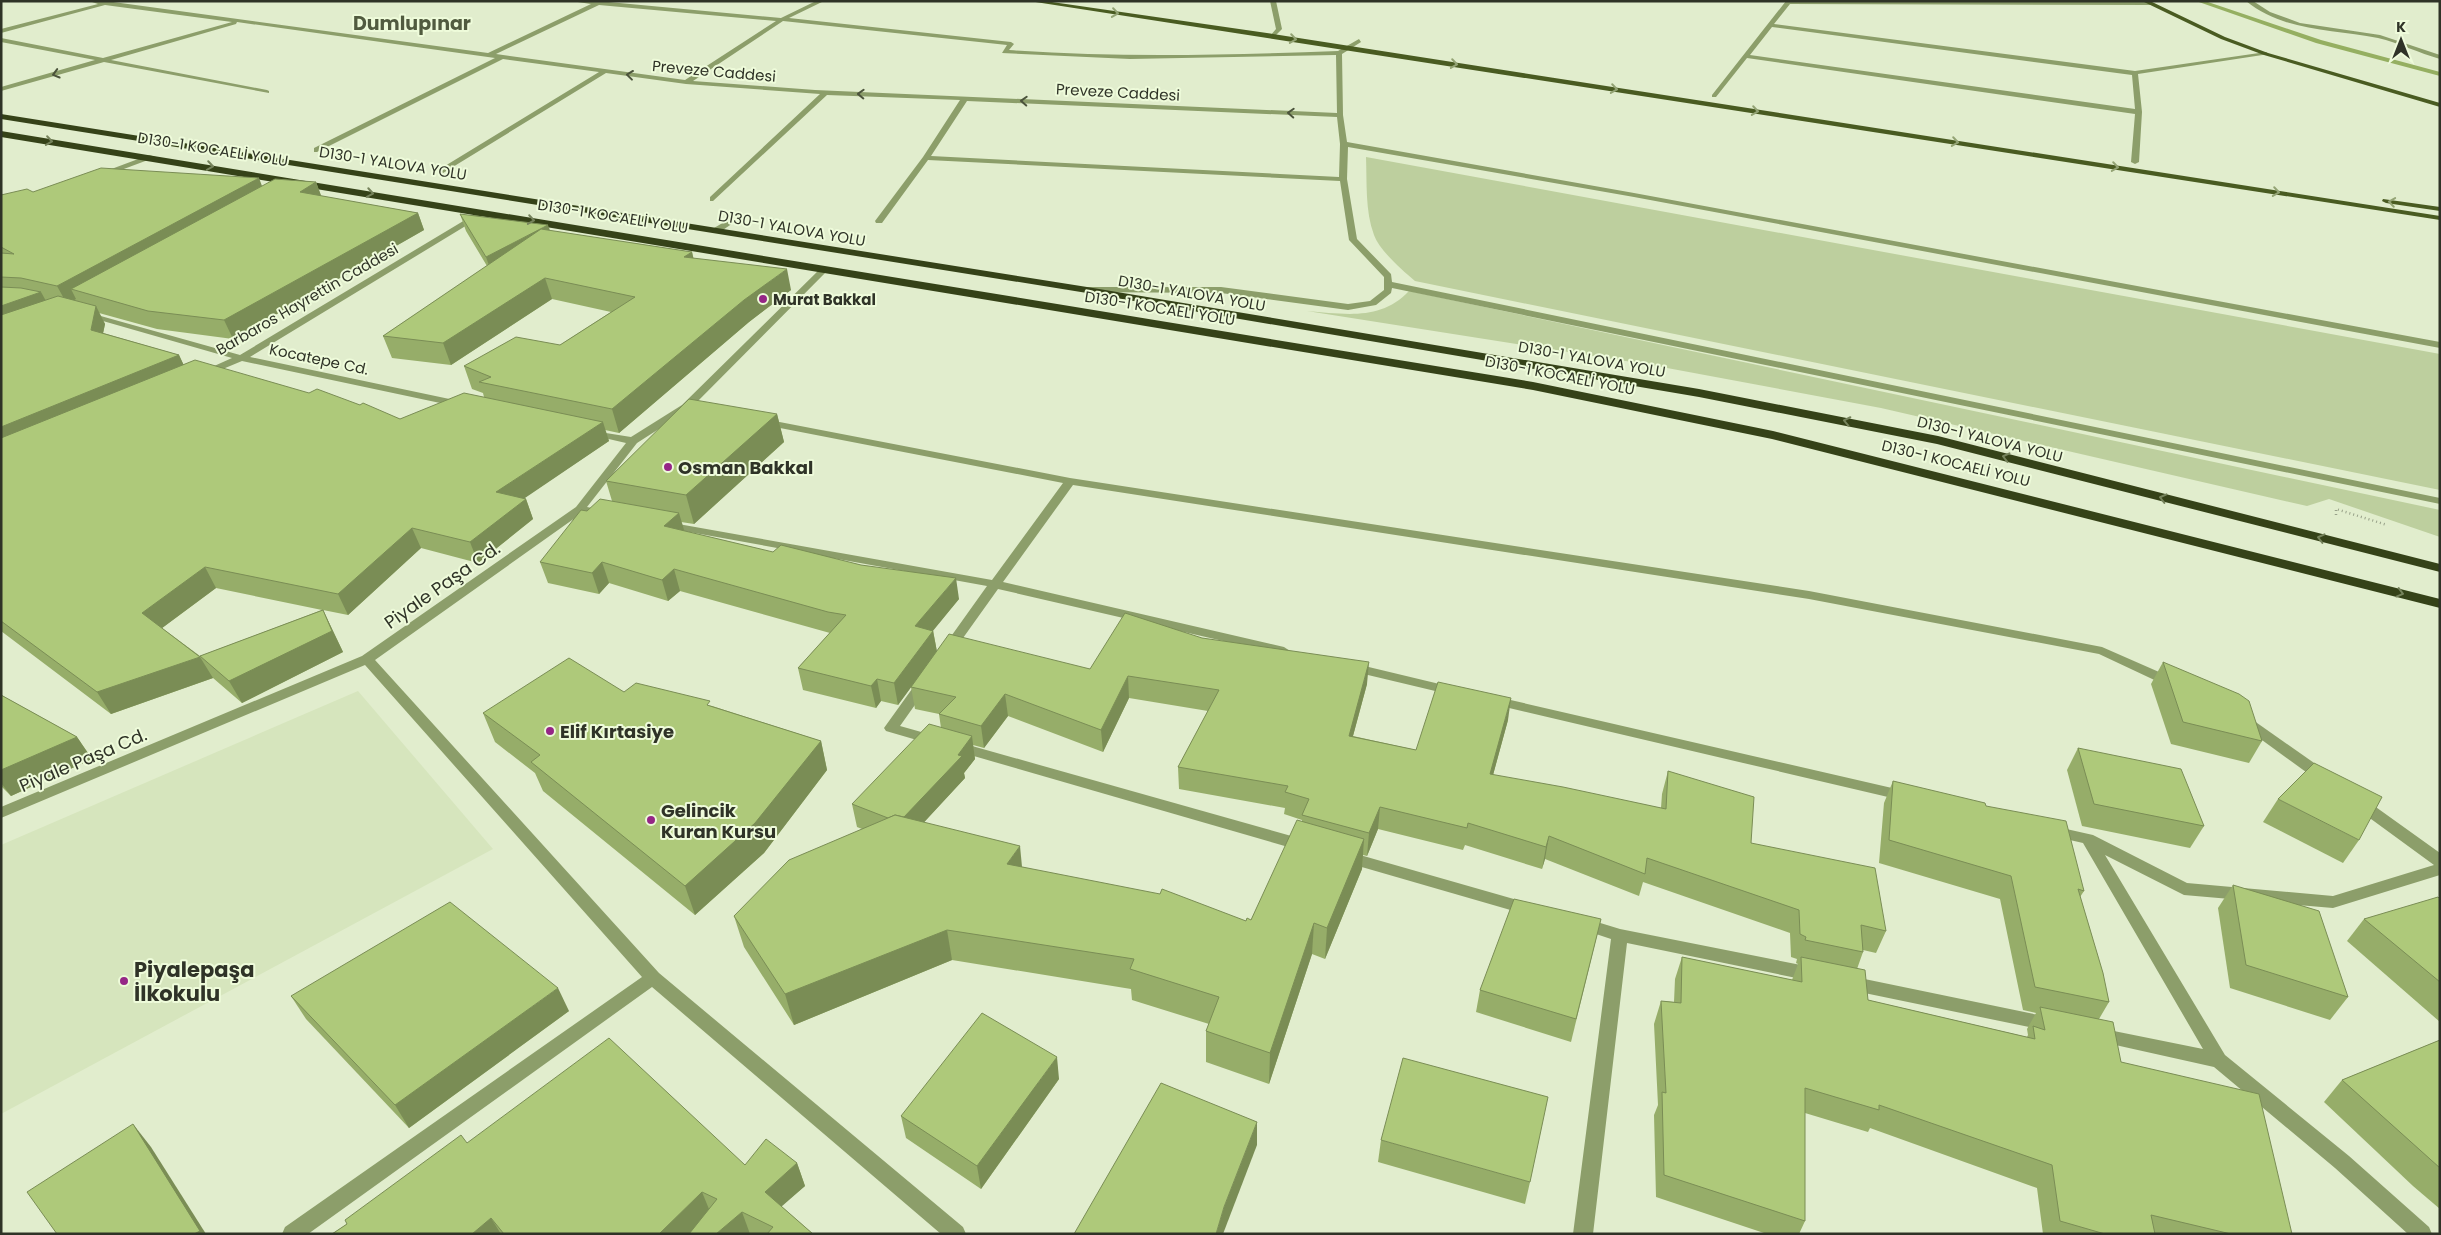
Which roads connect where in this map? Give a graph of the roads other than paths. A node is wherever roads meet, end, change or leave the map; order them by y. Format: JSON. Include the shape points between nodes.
{"nodes":[{"id":1,"x":92,"y":1,"type":"edge"},
{"id":2,"x":574,"y":1,"type":"edge"},
{"id":3,"x":821,"y":1,"type":"edge"},
{"id":4,"x":1032,"y":1,"type":"edge"},
{"id":5,"x":1273,"y":1,"type":"edge"},
{"id":6,"x":2249,"y":1,"type":"edge"},
{"id":7,"x":110,"y":2,"type":"edge"},
{"id":8,"x":600,"y":2,"type":"edge"},
{"id":9,"x":1789,"y":2,"type":"edge"},
{"id":10,"x":1961,"y":2,"type":"edge"},
{"id":11,"x":2148,"y":2,"type":"edge"},
{"id":12,"x":1118,"y":6,"type":"dead end"},
{"id":13,"x":781,"y":20,"type":"junction"},
{"id":14,"x":239,"y":22,"type":"junction"},
{"id":15,"x":1770,"y":25,"type":"junction"},
{"id":16,"x":1279,"y":29,"type":"junction"},
{"id":17,"x":1,"y":31,"type":"edge"},
{"id":18,"x":1315,"y":34,"type":"dead end"},
{"id":19,"x":1273,"y":36,"type":"junction"},
{"id":20,"x":1,"y":40,"type":"edge"},
{"id":21,"x":1353,"y":43,"type":"junction"},
{"id":22,"x":1368,"y":43,"type":"dead end"},
{"id":23,"x":1339,"y":53,"type":"junction"},
{"id":24,"x":2266,"y":54,"type":"junction"},
{"id":25,"x":490,"y":56,"type":"junction"},
{"id":26,"x":1744,"y":56,"type":"junction"},
{"id":27,"x":2440,"y":57,"type":"edge"},
{"id":28,"x":500,"y":58,"type":"junction"},
{"id":29,"x":103,"y":61,"type":"junction"},
{"id":30,"x":603,"y":72,"type":"junction"},
{"id":31,"x":2135,"y":73,"type":"junction"},
{"id":32,"x":686,"y":82,"type":"junction"},
{"id":33,"x":1,"y":90,"type":"edge"},
{"id":34,"x":267,"y":92,"type":"dead end"},
{"id":35,"x":826,"y":92,"type":"junction"},
{"id":36,"x":1704,"y":94,"type":"dead end"},
{"id":37,"x":1714,"y":96,"type":"junction"},
{"id":38,"x":965,"y":98,"type":"junction"},
{"id":39,"x":2440,"y":105,"type":"edge"},
{"id":40,"x":2139,"y":112,"type":"junction"},
{"id":41,"x":1340,"y":115,"type":"junction"},
{"id":42,"x":1,"y":116,"type":"edge"},
{"id":43,"x":1,"y":134,"type":"edge"},
{"id":44,"x":1344,"y":144,"type":"junction"},
{"id":45,"x":317,"y":150,"type":"dead end"},
{"id":46,"x":152,"y":157,"type":"junction"},
{"id":47,"x":926,"y":158,"type":"junction"},
{"id":48,"x":2135,"y":162,"type":"junction"},
{"id":49,"x":443,"y":171,"type":"dead end"},
{"id":50,"x":91,"y":177,"type":"edge"},
{"id":51,"x":1343,"y":179,"type":"junction"},
{"id":52,"x":297,"y":181,"type":"junction"},
{"id":53,"x":280,"y":190,"type":"edge"},
{"id":54,"x":713,"y":199,"type":"dead end"},
{"id":55,"x":2440,"y":209,"type":"edge"},
{"id":56,"x":485,"y":212,"type":"junction"},
{"id":57,"x":2440,"y":218,"type":"edge"},
{"id":58,"x":879,"y":221,"type":"dead end"},
{"id":59,"x":729,"y":224,"type":"dead end"},
{"id":60,"x":717,"y":230,"type":"junction"},
{"id":61,"x":735,"y":254,"type":"junction"},
{"id":62,"x":728,"y":264,"type":"edge"},
{"id":63,"x":825,"y":269,"type":"junction"},
{"id":64,"x":1388,"y":284,"type":"junction"},
{"id":65,"x":1087,"y":290,"type":"junction"},
{"id":66,"x":78,"y":312,"type":"edge"},
{"id":67,"x":2440,"y":345,"type":"edge"},
{"id":68,"x":241,"y":358,"type":"junction"},
{"id":69,"x":197,"y":377,"type":"edge"},
{"id":70,"x":471,"y":407,"type":"edge"},
{"id":71,"x":686,"y":407,"type":"junction"},
{"id":72,"x":705,"y":411,"type":"edge"},
{"id":73,"x":753,"y":420,"type":"edge"},
{"id":74,"x":576,"y":429,"type":"edge"},
{"id":75,"x":633,"y":441,"type":"junction"},
{"id":76,"x":1070,"y":481,"type":"junction"},
{"id":77,"x":2440,"y":501,"type":"edge"},
{"id":78,"x":580,"y":509,"type":"junction"},
{"id":79,"x":618,"y":516,"type":"edge"},
{"id":80,"x":657,"y":523,"type":"edge"},
{"id":81,"x":2440,"y":568,"type":"edge"},
{"id":82,"x":994,"y":584,"type":"junction"},
{"id":83,"x":2440,"y":604,"type":"edge"},
{"id":84,"x":1294,"y":654,"type":"edge"},
{"id":85,"x":367,"y":659,"type":"junction"},
{"id":86,"x":1343,"y":665,"type":"edge"},
{"id":87,"x":2181,"y":687,"type":"edge"},
{"id":88,"x":2233,"y":712,"type":"edge"},
{"id":89,"x":2328,"y":781,"type":"edge"},
{"id":90,"x":1914,"y":798,"type":"edge"},
{"id":91,"x":2352,"y":798,"type":"edge"},
{"id":92,"x":1,"y":813,"type":"edge"},
{"id":93,"x":2040,"y":828,"type":"edge"},
{"id":94,"x":2088,"y":839,"type":"junction"},
{"id":95,"x":1313,"y":848,"type":"edge"},
{"id":96,"x":1332,"y":853,"type":"edge"},
{"id":97,"x":2440,"y":861,"type":"edge"},
{"id":98,"x":2440,"y":869,"type":"edge"},
{"id":99,"x":1543,"y":913,"type":"edge"},
{"id":100,"x":1572,"y":921,"type":"edge"},
{"id":101,"x":1620,"y":934,"type":"junction"},
{"id":102,"x":653,"y":978,"type":"junction"},
{"id":103,"x":2065,"y":1027,"type":"edge"},
{"id":104,"x":2084,"y":1031,"type":"edge"},
{"id":105,"x":2219,"y":1060,"type":"junction"},
{"id":106,"x":292,"y":1234,"type":"edge"},
{"id":107,"x":956,"y":1234,"type":"edge"},
{"id":108,"x":1582,"y":1234,"type":"edge"},
{"id":109,"x":2422,"y":1234,"type":"edge"}],
"edges":[{"from":1,"to":7,"type":"street","name":"Preveze Caddesi"},
{"from":2,"to":8,"type":"street"},
{"from":3,"to":13,"type":"street"},
{"from":4,"to":19,"type":"main road","one_way":true},
{"from":5,"to":16,"type":"street"},
{"from":6,"to":27,"type":"street","via":[[2268,13],[2299,25],[2380,37]]},
{"from":7,"to":14,"type":"street","name":"Preveze Caddesi"},
{"from":7,"to":17,"type":"street"},
{"from":8,"to":13,"type":"street"},
{"from":8,"to":25,"type":"street"},
{"from":9,"to":10,"type":"street"},
{"from":9,"to":15,"type":"street"},
{"from":10,"to":11,"type":"street"},
{"from":11,"to":24,"type":"main road","via":[[2223,38]]},
{"from":12,"to":16,"type":"main road"},
{"from":13,"to":23,"type":"street","via":[[1011,44],[1004,52],[1052,56],[1146,59]]},
{"from":13,"to":32,"type":"street"},
{"from":14,"to":25,"type":"street","name":"Preveze Caddesi"},
{"from":14,"to":29,"type":"street"},
{"from":15,"to":26,"type":"street"},
{"from":15,"to":31,"type":"street"},
{"from":16,"to":18,"type":"main road"},
{"from":16,"to":19,"type":"street"},
{"from":19,"to":21,"type":"main road","one_way":true},
{"from":20,"to":29,"type":"street"},
{"from":21,"to":22,"type":"main road"},
{"from":21,"to":23,"type":"street"},
{"from":21,"to":57,"type":"main road","one_way":true},
{"from":23,"to":41,"type":"street"},
{"from":24,"to":31,"type":"street"},
{"from":24,"to":39,"type":"main road"},
{"from":25,"to":28,"type":"street","name":"Preveze Caddesi"},
{"from":26,"to":37,"type":"street"},
{"from":26,"to":40,"type":"street"},
{"from":28,"to":30,"type":"street","name":"Preveze Caddesi"},
{"from":28,"to":45,"type":"street"},
{"from":29,"to":33,"type":"street","one_way":true},
{"from":29,"to":34,"type":"street"},
{"from":32,"to":30,"type":"street","name":"Preveze Caddesi","one_way":true},
{"from":30,"to":49,"type":"street"},
{"from":31,"to":40,"type":"street"},
{"from":32,"to":35,"type":"street","name":"Preveze Caddesi"},
{"from":38,"to":35,"type":"street","name":"Preveze Caddesi","one_way":true},
{"from":35,"to":54,"type":"street"},
{"from":36,"to":37,"type":"main road"},
{"from":37,"to":48,"type":"main road"},
{"from":41,"to":38,"type":"street","name":"Preveze Caddesi","one_way":true},
{"from":38,"to":47,"type":"street"},
{"from":40,"to":48,"type":"street"},
{"from":41,"to":44,"type":"street"},
{"from":42,"to":60,"type":"highway","name":"D130-1 YALOVA YOLU"},
{"from":43,"to":46,"type":"highway","name":"D130-1 KOCAELİ YOLU","one_way":true},
{"from":44,"to":51,"type":"street"},
{"from":44,"to":67,"type":"street"},
{"from":46,"to":50,"type":"street"},
{"from":46,"to":52,"type":"highway","name":"D130-1 KOCAELİ YOLU","one_way":true},
{"from":47,"to":51,"type":"street"},
{"from":47,"to":58,"type":"street"},
{"from":55,"to":48,"type":"main road","one_way":true},
{"from":51,"to":64,"type":"street","via":[[1353,240],[1388,276]]},
{"from":52,"to":53,"type":"street"},
{"from":52,"to":56,"type":"highway","name":"D130-1 KOCAELİ YOLU","one_way":true},
{"from":56,"to":61,"type":"highway","name":"D130-1 KOCAELİ YOLU","one_way":true},
{"from":56,"to":68,"type":"street","name":"Barbaros Hayrettin Caddesi"},
{"from":59,"to":60,"type":"street"},
{"from":60,"to":65,"type":"highway","name":"D130-1 YALOVA YOLU"},
{"from":61,"to":62,"type":"street"},
{"from":61,"to":63,"type":"highway","name":"D130-1 KOCAELİ YOLU"},
{"from":63,"to":71,"type":"street","name":"Piyale Paşa Cd."},
{"from":63,"to":83,"type":"highway","name":"D130-1 KOCAELİ YOLU","one_way":true,"via":[[1533,386],[1773,436]]},
{"from":64,"to":65,"type":"street","via":[[1388,291],[1373,303],[1348,307],[1221,290]]},
{"from":64,"to":77,"type":"street"},
{"from":81,"to":65,"type":"highway","name":"D130-1 YALOVA YOLU","one_way":true,"via":[[1938,440],[1699,392]]},
{"from":66,"to":68,"type":"street","name":"Kocatepe Cd."},
{"from":68,"to":69,"type":"street","name":"Barbaros Hayrettin Caddesi"},
{"from":68,"to":70,"type":"street","name":"Kocatepe Cd."},
{"from":71,"to":72,"type":"street"},
{"from":71,"to":75,"type":"street","name":"Piyale Paşa Cd."},
{"from":73,"to":76,"type":"street"},
{"from":74,"to":75,"type":"street"},
{"from":75,"to":78,"type":"street","name":"Piyale Paşa Cd."},
{"from":76,"to":82,"type":"street"},
{"from":76,"to":87,"type":"street","via":[[1809,595],[2102,652]]},
{"from":78,"to":79,"type":"street"},
{"from":78,"to":85,"type":"street","name":"Piyale Paşa Cd."},
{"from":80,"to":82,"type":"street"},
{"from":82,"to":84,"type":"street"},
{"from":82,"to":95,"type":"street","via":[[891,728]]},
{"from":85,"to":92,"type":"street","name":"Piyale Paşa Cd."},
{"from":85,"to":102,"type":"street"},
{"from":86,"to":90,"type":"street"},
{"from":88,"to":89,"type":"street"},
{"from":91,"to":97,"type":"street"},
{"from":93,"to":94,"type":"street"},
{"from":94,"to":98,"type":"street","via":[[2184,888],[2333,902]]},
{"from":94,"to":105,"type":"street"},
{"from":96,"to":99,"type":"street"},
{"from":100,"to":101,"type":"street"},
{"from":101,"to":103,"type":"street"},
{"from":101,"to":108,"type":"street"},
{"from":102,"to":106,"type":"street"},
{"from":102,"to":107,"type":"street"},
{"from":104,"to":105,"type":"street"},
{"from":105,"to":109,"type":"street","via":[[2342,1162]]}]}
